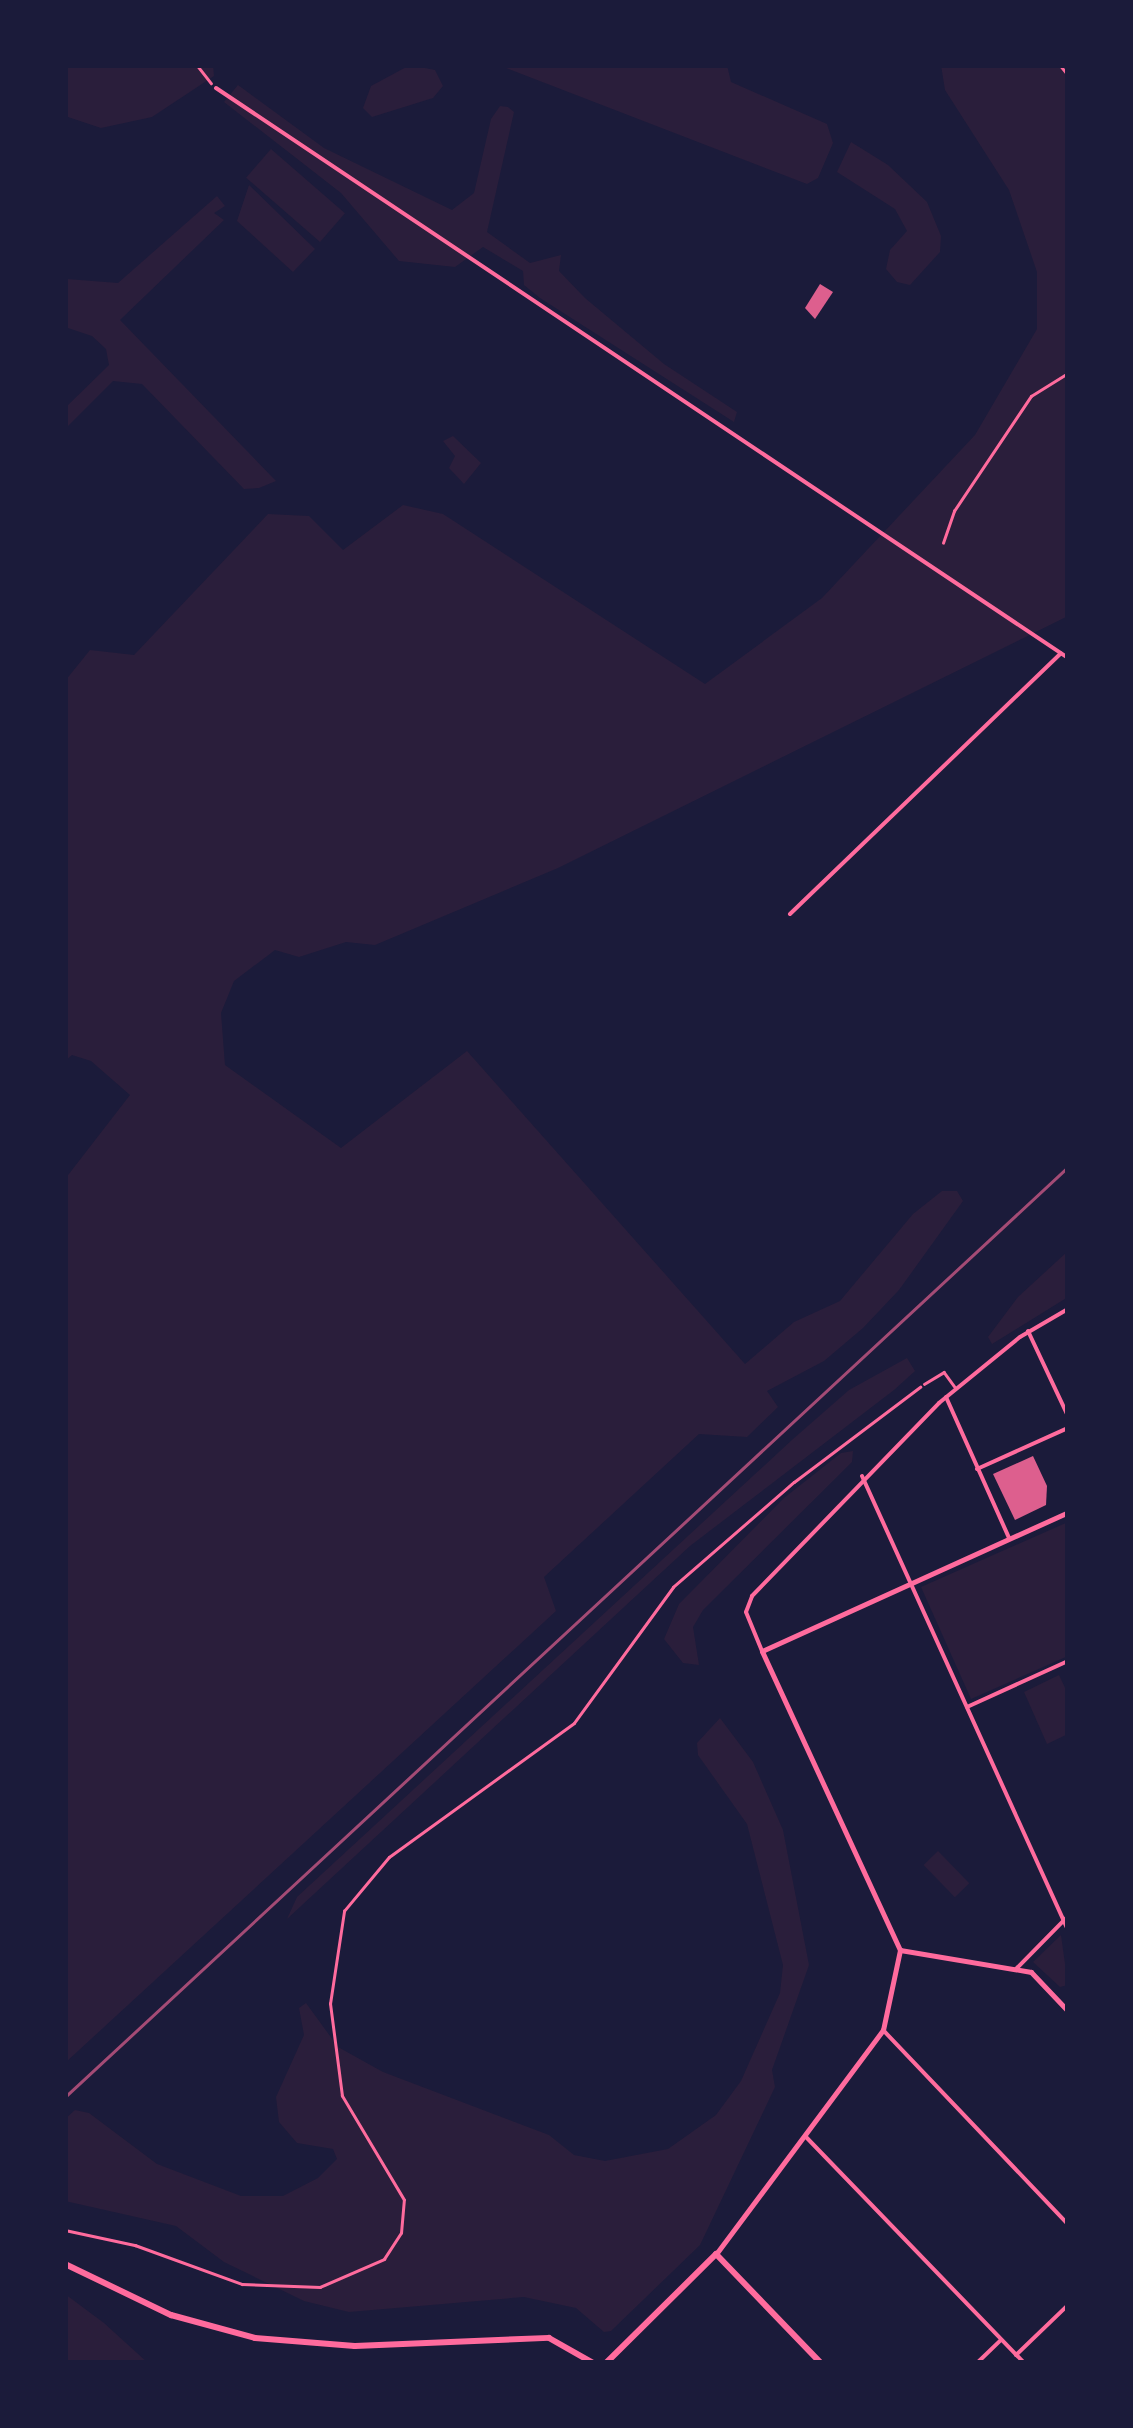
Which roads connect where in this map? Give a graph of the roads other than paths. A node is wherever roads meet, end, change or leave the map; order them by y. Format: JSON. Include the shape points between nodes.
{"nodes":[{"id":1,"x":216,"y":88,"type":"road end"},
{"id":2,"x":1060,"y":653,"type":"junction"},
{"id":3,"x":1068,"y":658,"type":"edge"},
{"id":4,"x":790,"y":914,"type":"dead end"},
{"id":5,"x":1068,"y":1309,"type":"edge"},
{"id":6,"x":1028,"y":1331,"type":"junction"},
{"id":7,"x":924,"y":1384,"type":"road end"},
{"id":8,"x":956,"y":1388,"type":"junction"},
{"id":9,"x":946,"y":1397,"type":"junction"},
{"id":10,"x":1068,"y":1416,"type":"edge"},
{"id":11,"x":1068,"y":1428,"type":"edge"},
{"id":12,"x":978,"y":1469,"type":"junction"},
{"id":13,"x":862,"y":1476,"type":"junction"},
{"id":14,"x":1068,"y":1512,"type":"edge"},
{"id":15,"x":1008,"y":1538,"type":"junction"},
{"id":16,"x":911,"y":1582,"type":"junction"},
{"id":17,"x":762,"y":1650,"type":"junction"},
{"id":18,"x":1068,"y":1663,"type":"edge"},
{"id":19,"x":967,"y":1707,"type":"junction"},
{"id":20,"x":1066,"y":1918,"type":"edge"},
{"id":21,"x":1068,"y":1930,"type":"edge"},
{"id":22,"x":900,"y":1950,"type":"junction"},
{"id":23,"x":1015,"y":1970,"type":"junction"},
{"id":24,"x":1068,"y":2011,"type":"edge"},
{"id":25,"x":882,"y":2030,"type":"junction"},
{"id":26,"x":806,"y":2136,"type":"junction"},
{"id":27,"x":1068,"y":2224,"type":"edge"},
{"id":28,"x":716,"y":2254,"type":"junction"},
{"id":29,"x":65,"y":2264,"type":"edge"},
{"id":30,"x":1068,"y":2305,"type":"edge"},
{"id":31,"x":1002,"y":2340,"type":"junction"},
{"id":32,"x":1016,"y":2354,"type":"junction"},
{"id":33,"x":593,"y":2363,"type":"edge"},
{"id":34,"x":606,"y":2363,"type":"edge"},
{"id":35,"x":822,"y":2363,"type":"edge"},
{"id":36,"x":977,"y":2363,"type":"edge"},
{"id":37,"x":1024,"y":2363,"type":"edge"}],
"edges":[{"from":1,"to":2,"type":"street"},
{"from":2,"to":3,"type":"street"},
{"from":2,"to":4,"type":"street"},
{"from":5,"to":6,"type":"street"},
{"from":6,"to":8,"type":"street"},
{"from":6,"to":10,"type":"street"},
{"from":7,"to":8,"type":"lane","via":[[944,1372]]},
{"from":8,"to":9,"type":"street"},
{"from":9,"to":12,"type":"street"},
{"from":9,"to":13,"type":"street"},
{"from":11,"to":12,"type":"street"},
{"from":12,"to":15,"type":"street"},
{"from":13,"to":16,"type":"street"},
{"from":13,"to":17,"type":"street","via":[[749,1600],[746,1612]]},
{"from":14,"to":15,"type":"street"},
{"from":15,"to":16,"type":"street"},
{"from":16,"to":17,"type":"street"},
{"from":16,"to":19,"type":"street"},
{"from":17,"to":22,"type":"street"},
{"from":18,"to":19,"type":"street"},
{"from":19,"to":20,"type":"street"},
{"from":20,"to":21,"type":"street"},
{"from":20,"to":23,"type":"street"},
{"from":22,"to":23,"type":"street"},
{"from":22,"to":25,"type":"street"},
{"from":23,"to":24,"type":"street","via":[[1030,1972]]},
{"from":25,"to":26,"type":"street"},
{"from":25,"to":27,"type":"street"},
{"from":26,"to":28,"type":"street"},
{"from":26,"to":31,"type":"street"},
{"from":28,"to":34,"type":"main road"},
{"from":28,"to":35,"type":"main road"},
{"from":29,"to":33,"type":"main road","via":[[170,2315],[254,2338],[355,2346],[549,2338]]},
{"from":30,"to":32,"type":"street"},
{"from":31,"to":32,"type":"street"},
{"from":31,"to":36,"type":"street"},
{"from":32,"to":37,"type":"street"}]}
